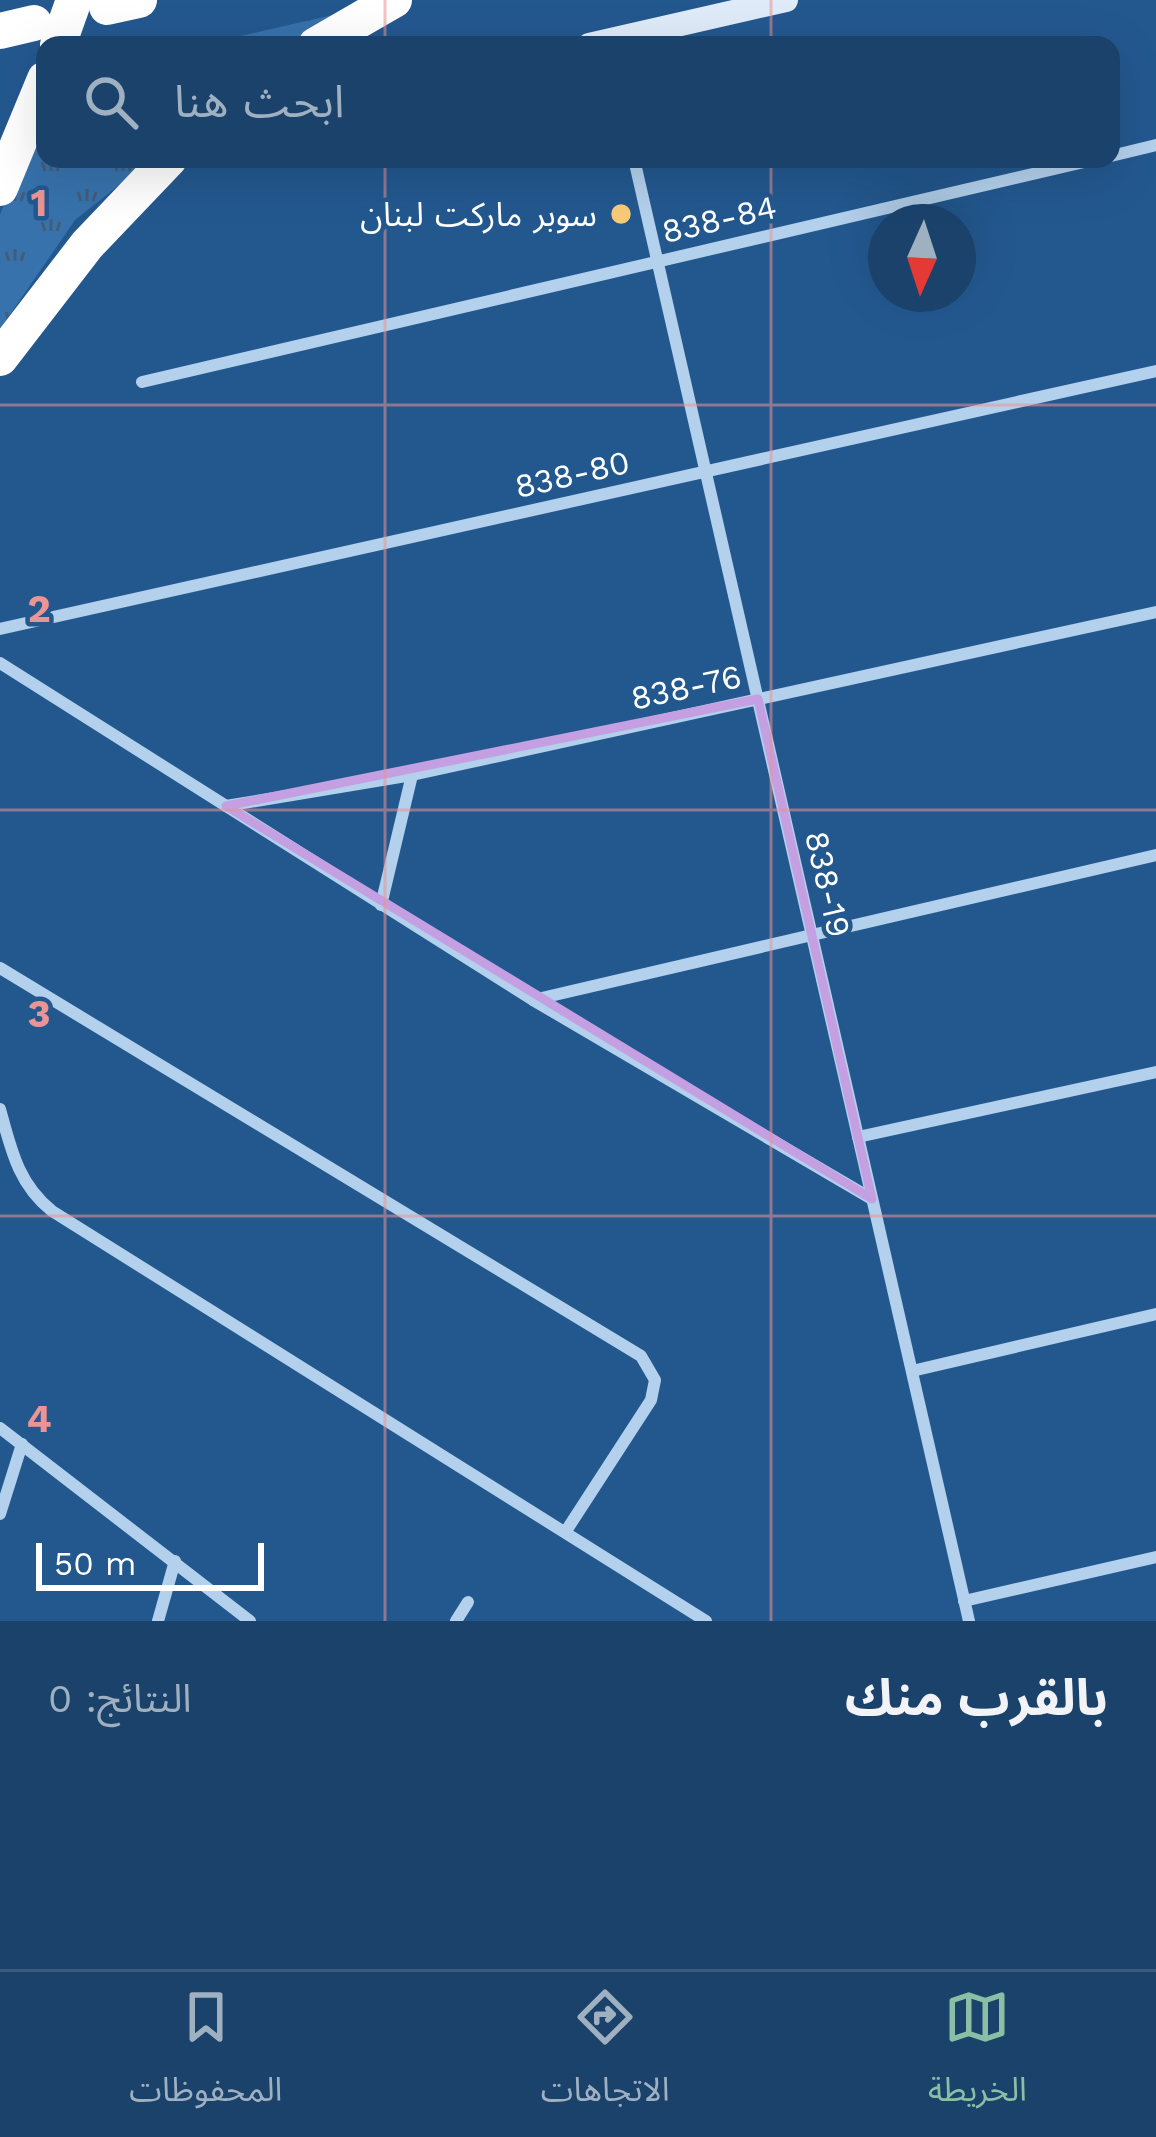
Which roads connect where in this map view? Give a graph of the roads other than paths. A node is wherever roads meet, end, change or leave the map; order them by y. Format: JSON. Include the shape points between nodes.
{"nodes":[{"id":1,"x":394,"y":0,"type":"edge"},
{"id":2,"x":786,"y":0,"type":"edge"},
{"id":3,"x":107,"y":2,"type":"edge"},
{"id":4,"x":31,"y":33,"type":"edge"},
{"id":5,"x":332,"y":36,"type":"edge"},
{"id":6,"x":635,"y":36,"type":"edge"},
{"id":7,"x":36,"y":101,"type":"edge"},
{"id":8,"x":1156,"y":145,"type":"edge"},
{"id":9,"x":1120,"y":154,"type":"edge"},
{"id":10,"x":160,"y":168,"type":"edge"},
{"id":11,"x":636,"y":168,"type":"edge"},
{"id":12,"x":1059,"y":168,"type":"edge"},
{"id":13,"x":0,"y":188,"type":"edge"},
{"id":14,"x":657,"y":262,"type":"junction"},
{"id":15,"x":0,"y":358,"type":"edge"},
{"id":16,"x":1156,"y":371,"type":"edge"},
{"id":17,"x":142,"y":382,"type":"dead end"},
{"id":18,"x":706,"y":472,"type":"junction"},
{"id":19,"x":1156,"y":611,"type":"edge"},
{"id":20,"x":0,"y":629,"type":"edge"},
{"id":21,"x":0,"y":663,"type":"edge"},
{"id":22,"x":758,"y":699,"type":"junction"},
{"id":23,"x":412,"y":775,"type":"junction"},
{"id":24,"x":226,"y":806,"type":"junction"},
{"id":25,"x":1156,"y":855,"type":"edge"},
{"id":26,"x":381,"y":905,"type":"junction"},
{"id":27,"x":812,"y":935,"type":"junction"},
{"id":28,"x":0,"y":968,"type":"edge"},
{"id":29,"x":533,"y":1000,"type":"junction"},
{"id":30,"x":1156,"y":1072,"type":"edge"},
{"id":31,"x":0,"y":1109,"type":"edge"},
{"id":32,"x":858,"y":1137,"type":"junction"},
{"id":33,"x":872,"y":1199,"type":"junction"},
{"id":34,"x":1156,"y":1314,"type":"edge"},
{"id":35,"x":911,"y":1371,"type":"junction"},
{"id":36,"x":0,"y":1427,"type":"edge"},
{"id":37,"x":22,"y":1444,"type":"junction"},
{"id":38,"x":0,"y":1514,"type":"edge"},
{"id":39,"x":566,"y":1531,"type":"junction"},
{"id":40,"x":1156,"y":1557,"type":"edge"},
{"id":41,"x":175,"y":1561,"type":"junction"},
{"id":42,"x":964,"y":1600,"type":"junction"},
{"id":43,"x":468,"y":1602,"type":"dead end"},
{"id":44,"x":158,"y":1621,"type":"edge"},
{"id":45,"x":250,"y":1621,"type":"edge"},
{"id":46,"x":455,"y":1621,"type":"edge"},
{"id":47,"x":706,"y":1621,"type":"edge"},
{"id":48,"x":969,"y":1621,"type":"edge"}],
"edges":[{"from":1,"to":5,"type":"highway"},
{"from":2,"to":6,"type":"street"},
{"from":3,"to":4,"type":"highway","bridge":true},
{"from":7,"to":13,"type":"highway"},
{"from":8,"to":9,"type":"street"},
{"from":10,"to":15,"type":"highway","via":[[87,245]]},
{"from":11,"to":14,"type":"street","name":"838-19"},
{"from":12,"to":14,"type":"street","name":"838-84"},
{"from":14,"to":17,"type":"street","name":"838-84"},
{"from":14,"to":18,"type":"street","name":"838-19"},
{"from":16,"to":18,"type":"street","name":"838-80"},
{"from":18,"to":20,"type":"street","name":"838-80"},
{"from":18,"to":22,"type":"street","name":"838-19"},
{"from":19,"to":22,"type":"street","name":"838-76"},
{"from":21,"to":24,"type":"street"},
{"from":22,"to":23,"type":"street","name":"838-76"},
{"from":22,"to":27,"type":"street","name":"838-19"},
{"from":23,"to":24,"type":"street","name":"838-76"},
{"from":23,"to":26,"type":"street"},
{"from":24,"to":26,"type":"street"},
{"from":25,"to":27,"type":"street"},
{"from":26,"to":29,"type":"street"},
{"from":27,"to":29,"type":"street"},
{"from":27,"to":32,"type":"street","name":"838-19"},
{"from":28,"to":39,"type":"street","via":[[641,1357],[655,1380],[651,1400]]},
{"from":29,"to":33,"type":"street"},
{"from":30,"to":32,"type":"street"},
{"from":31,"to":39,"type":"street","via":[[18,1171],[52,1211]]},
{"from":32,"to":33,"type":"street","name":"838-19"},
{"from":33,"to":35,"type":"street","name":"838-19"},
{"from":34,"to":35,"type":"street"},
{"from":35,"to":42,"type":"street","name":"838-19"},
{"from":36,"to":37,"type":"street"},
{"from":37,"to":38,"type":"street"},
{"from":37,"to":41,"type":"street"},
{"from":39,"to":47,"type":"street"},
{"from":40,"to":42,"type":"street"},
{"from":41,"to":44,"type":"street"},
{"from":41,"to":45,"type":"street"},
{"from":42,"to":48,"type":"street","name":"838-19"},
{"from":43,"to":46,"type":"street"}]}
